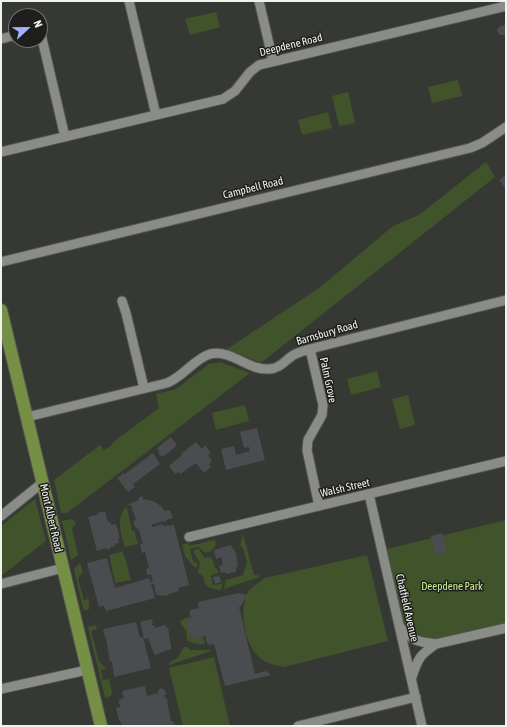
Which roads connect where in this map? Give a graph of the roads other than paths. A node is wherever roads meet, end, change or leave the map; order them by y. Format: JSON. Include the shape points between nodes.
{"nodes":[{"id":1,"x":129,"y":1,"type":"edge"},
{"id":2,"x":259,"y":1,"type":"edge"},
{"id":3,"x":506,"y":6,"type":"edge"},
{"id":4,"x":44,"y":48,"type":"edge"},
{"id":5,"x":273,"y":61,"type":"junction"},
{"id":6,"x":156,"y":115,"type":"junction"},
{"id":7,"x":506,"y":127,"type":"edge"},
{"id":8,"x":65,"y":137,"type":"junction"},
{"id":9,"x":1,"y":152,"type":"edge"},
{"id":10,"x":1,"y":262,"type":"edge"},
{"id":11,"x":506,"y":300,"type":"edge"},
{"id":12,"x":122,"y":301,"type":"dead end"},
{"id":13,"x":1,"y":310,"type":"edge"},
{"id":14,"x":310,"y":349,"type":"junction"},
{"id":15,"x":144,"y":388,"type":"junction"},
{"id":16,"x":27,"y":417,"type":"junction"},
{"id":17,"x":506,"y":461,"type":"edge"},
{"id":18,"x":43,"y":487,"type":"junction"},
{"id":19,"x":369,"y":494,"type":"junction"},
{"id":20,"x":319,"y":506,"type":"junction"},
{"id":21,"x":1,"y":516,"type":"edge"},
{"id":22,"x":189,"y":537,"type":"dead end"},
{"id":23,"x":63,"y":568,"type":"junction"},
{"id":24,"x":1,"y":584,"type":"edge"},
{"id":25,"x":399,"y":626,"type":"junction"},
{"id":26,"x":506,"y":628,"type":"edge"},
{"id":27,"x":436,"y":644,"type":"junction"},
{"id":28,"x":87,"y":670,"type":"junction"},
{"id":29,"x":412,"y":679,"type":"junction"},
{"id":30,"x":1,"y":689,"type":"edge"},
{"id":31,"x":416,"y":697,"type":"junction"},
{"id":32,"x":101,"y":726,"type":"edge"},
{"id":33,"x":298,"y":726,"type":"edge"},
{"id":34,"x":422,"y":726,"type":"edge"}],
"edges":[{"from":1,"to":6,"type":"street"},
{"from":2,"to":5,"type":"street"},
{"from":3,"to":5,"type":"street","name":"Deepdene Road"},
{"from":4,"to":8,"type":"street"},
{"from":5,"to":6,"type":"street","name":"Deepdene Road","via":[[259,65],[235,91],[223,99]]},
{"from":6,"to":8,"type":"street","name":"Deepdene Road"},
{"from":7,"to":10,"type":"street","name":"Campbell Road","via":[[482,144],[470,148]]},
{"from":8,"to":9,"type":"street","name":"Deepdene Road"},
{"from":11,"to":14,"type":"street","name":"Barnsbury Road"},
{"from":12,"to":15,"type":"street"},
{"from":13,"to":16,"type":"main road","name":"Mont Albert Road"},
{"from":14,"to":15,"type":"street","name":"Barnsbury Road","via":[[295,354],[276,368],[269,369],[216,354],[205,357],[170,381]]},
{"from":14,"to":20,"type":"street","name":"Palm Grove","via":[[323,405],[322,415],[308,440],[307,450]]},
{"from":15,"to":16,"type":"street","name":"Barnsbury Road"},
{"from":16,"to":18,"type":"main road","name":"Mont Albert Road"},
{"from":17,"to":19,"type":"street","name":"Walsh Street"},
{"from":18,"to":21,"type":"street"},
{"from":18,"to":23,"type":"main road","name":"Mont Albert Road"},
{"from":19,"to":20,"type":"street","name":"Walsh Street"},
{"from":19,"to":25,"type":"street","name":"Chatfield Avenue"},
{"from":20,"to":22,"type":"street","name":"Walsh Street"},
{"from":23,"to":24,"type":"street"},
{"from":23,"to":28,"type":"main road","name":"Mont Albert Road"},
{"from":25,"to":27,"type":"street","via":[[410,638],[420,643]]},
{"from":25,"to":29,"type":"street","name":"Chatfield Avenue"},
{"from":26,"to":27,"type":"street"},
{"from":27,"to":29,"type":"street","via":[[423,653]]},
{"from":28,"to":30,"type":"street"},
{"from":28,"to":32,"type":"main road","name":"Mont Albert Road"},
{"from":29,"to":31,"type":"street","name":"Chatfield Avenue"},
{"from":31,"to":33,"type":"street"},
{"from":31,"to":34,"type":"street","name":"Chatfield Avenue"}]}
